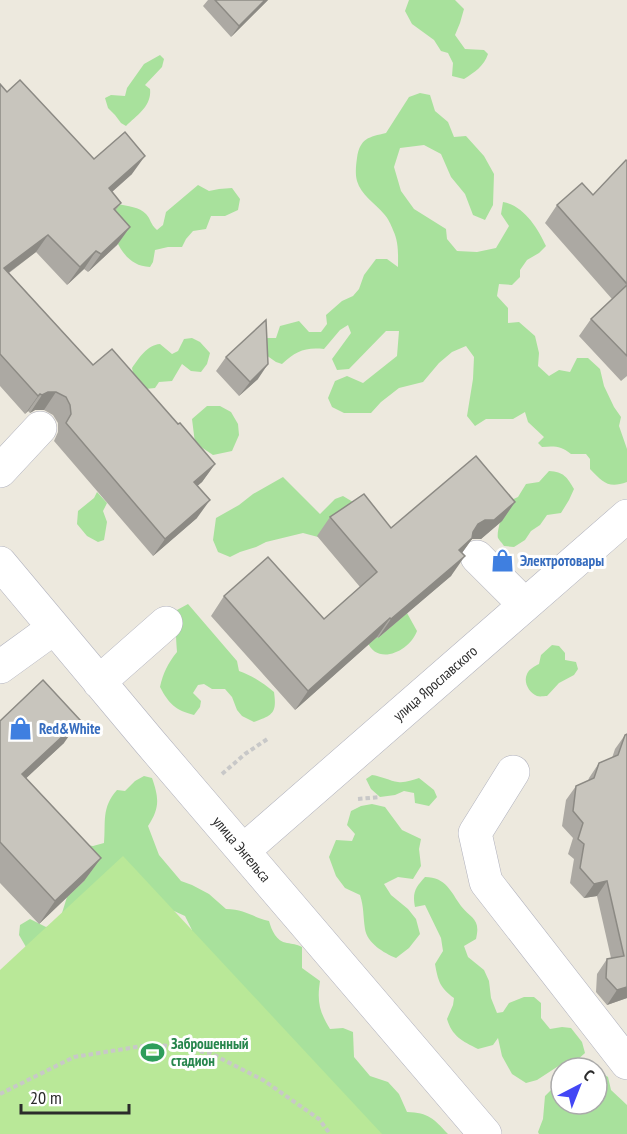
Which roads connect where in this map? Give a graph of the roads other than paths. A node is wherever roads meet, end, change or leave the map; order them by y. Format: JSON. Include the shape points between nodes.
{"nodes":[{"id":1,"x":40,"y":429,"type":"dead end"},
{"id":2,"x":0,"y":471,"type":"edge"},
{"id":3,"x":627,"y":516,"type":"edge"},
{"id":4,"x":477,"y":557,"type":"dead end"},
{"id":5,"x":0,"y":563,"type":"edge"},
{"id":6,"x":524,"y":604,"type":"junction"},
{"id":7,"x":166,"y":623,"type":"dead end"},
{"id":8,"x":54,"y":628,"type":"junction"},
{"id":9,"x":0,"y":668,"type":"edge"},
{"id":10,"x":99,"y":682,"type":"junction"},
{"id":11,"x":513,"y":772,"type":"dead end"},
{"id":12,"x":243,"y":851,"type":"junction"},
{"id":13,"x":627,"y":1062,"type":"edge"},
{"id":14,"x":485,"y":1134,"type":"edge"}],
"edges":[{"from":1,"to":2,"type":"street"},
{"from":3,"to":6,"type":"street","name":"улица Ярославского"},
{"from":4,"to":6,"type":"street"},
{"from":5,"to":8,"type":"street","name":"улица Энгельса"},
{"from":6,"to":12,"type":"street","name":"улица Ярославского"},
{"from":7,"to":10,"type":"street"},
{"from":8,"to":9,"type":"street"},
{"from":8,"to":10,"type":"street","name":"улица Энгельса"},
{"from":10,"to":12,"type":"street","name":"улица Энгельса"},
{"from":11,"to":13,"type":"street","via":[[475,833],[486,882]]},
{"from":12,"to":14,"type":"street","name":"улица Энгельса"}]}
